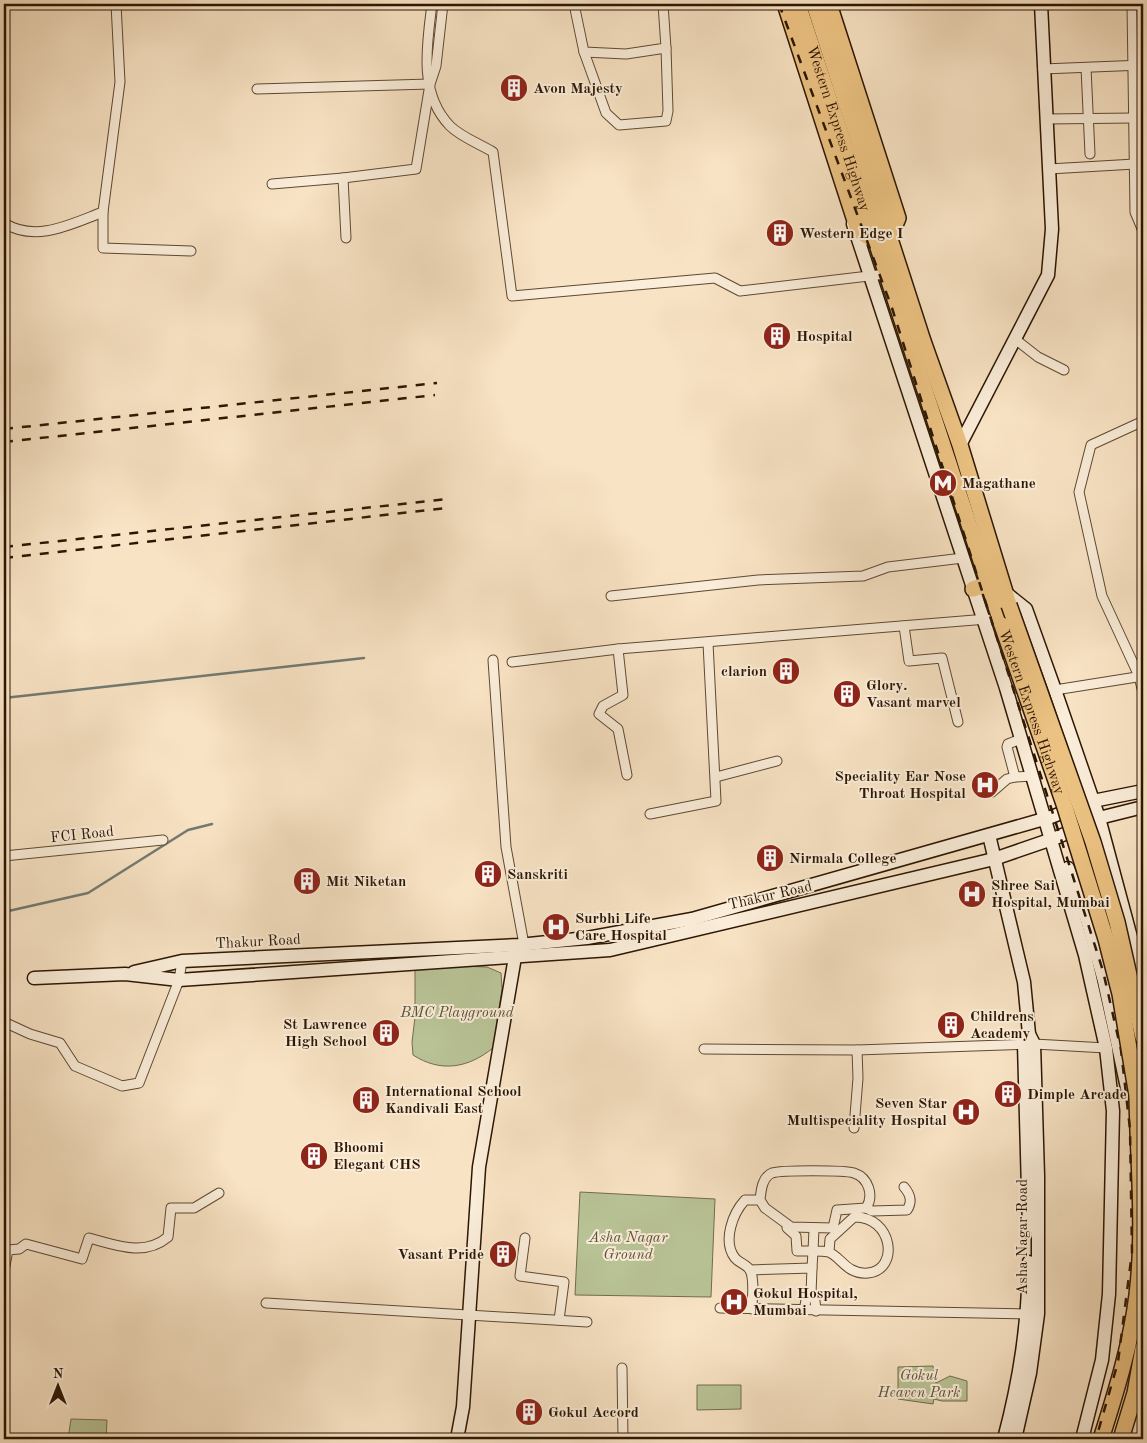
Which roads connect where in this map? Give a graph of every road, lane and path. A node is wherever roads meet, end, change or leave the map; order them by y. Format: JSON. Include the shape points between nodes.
{"nodes":[{"id":1,"x":116,"y":4,"type":"edge"},
{"id":2,"x":432,"y":4,"type":"edge"},
{"id":3,"x":443,"y":4,"type":"edge"},
{"id":4,"x":574,"y":4,"type":"edge"},
{"id":5,"x":663,"y":4,"type":"edge"},
{"id":6,"x":780,"y":4,"type":"edge"},
{"id":7,"x":786,"y":4,"type":"edge"},
{"id":8,"x":798,"y":4,"type":"edge"},
{"id":9,"x":814,"y":4,"type":"edge"},
{"id":10,"x":829,"y":4,"type":"edge"},
{"id":11,"x":1041,"y":4,"type":"edge"},
{"id":12,"x":1132,"y":4,"type":"edge"},
{"id":13,"x":666,"y":48,"type":"junction"},
{"id":14,"x":584,"y":52,"type":"junction"},
{"id":15,"x":426,"y":56,"type":"junction"},
{"id":16,"x":437,"y":56,"type":"junction"},
{"id":17,"x":1138,"y":65,"type":"edge"},
{"id":18,"x":1086,"y":68,"type":"junction"},
{"id":19,"x":1043,"y":70,"type":"junction"},
{"id":20,"x":430,"y":84,"type":"junction"},
{"id":21,"x":257,"y":89,"type":"dead end"},
{"id":22,"x":118,"y":96,"type":"junction"},
{"id":23,"x":129,"y":96,"type":"dead end"},
{"id":24,"x":1046,"y":118,"type":"junction"},
{"id":25,"x":1088,"y":118,"type":"junction"},
{"id":26,"x":1134,"y":118,"type":"junction"},
{"id":27,"x":852,"y":145,"type":"junction"},
{"id":28,"x":1090,"y":154,"type":"dead end"},
{"id":29,"x":1135,"y":164,"type":"junction"},
{"id":30,"x":1049,"y":168,"type":"junction"},
{"id":31,"x":343,"y":178,"type":"junction"},
{"id":32,"x":272,"y":184,"type":"dead end"},
{"id":33,"x":103,"y":212,"type":"junction"},
{"id":34,"x":4,"y":223,"type":"edge"},
{"id":35,"x":1143,"y":231,"type":"edge"},
{"id":36,"x":890,"y":237,"type":"junction"},
{"id":37,"x":346,"y":238,"type":"dead end"},
{"id":38,"x":876,"y":242,"type":"junction"},
{"id":39,"x":191,"y":251,"type":"dead end"},
{"id":40,"x":878,"y":275,"type":"junction"},
{"id":41,"x":1014,"y":339,"type":"junction"},
{"id":42,"x":1064,"y":370,"type":"dead end"},
{"id":43,"x":1139,"y":423,"type":"dead end"},
{"id":44,"x":960,"y":445,"type":"junction"},
{"id":45,"x":963,"y":558,"type":"junction"},
{"id":46,"x":973,"y":589,"type":"junction"},
{"id":47,"x":999,"y":594,"type":"junction"},
{"id":48,"x":611,"y":596,"type":"dead end"},
{"id":49,"x":992,"y":621,"type":"junction"},
{"id":50,"x":904,"y":626,"type":"junction"},
{"id":51,"x":708,"y":643,"type":"junction"},
{"id":52,"x":618,"y":650,"type":"junction"},
{"id":53,"x":493,"y":660,"type":"dead end"},
{"id":54,"x":512,"y":662,"type":"dead end"},
{"id":55,"x":1141,"y":676,"type":"edge"},
{"id":56,"x":1055,"y":690,"type":"junction"},
{"id":57,"x":1143,"y":693,"type":"edge"},
{"id":58,"x":958,"y":722,"type":"dead end"},
{"id":59,"x":1021,"y":739,"type":"junction"},
{"id":60,"x":777,"y":762,"type":"dead end"},
{"id":61,"x":627,"y":775,"type":"dead end"},
{"id":62,"x":1032,"y":776,"type":"junction"},
{"id":63,"x":716,"y":777,"type":"junction"},
{"id":64,"x":1015,"y":777,"type":"junction"},
{"id":65,"x":1143,"y":791,"type":"edge"},
{"id":66,"x":992,"y":792,"type":"dead end"},
{"id":67,"x":1093,"y":802,"type":"junction"},
{"id":68,"x":1143,"y":807,"type":"edge"},
{"id":69,"x":650,"y":814,"type":"dead end"},
{"id":70,"x":1048,"y":818,"type":"junction"},
{"id":71,"x":1099,"y":818,"type":"junction"},
{"id":72,"x":988,"y":835,"type":"junction"},
{"id":73,"x":1055,"y":838,"type":"junction"},
{"id":74,"x":163,"y":840,"type":"dead end"},
{"id":75,"x":916,"y":855,"type":"junction"},
{"id":76,"x":4,"y":856,"type":"edge"},
{"id":77,"x":994,"y":859,"type":"junction"},
{"id":78,"x":923,"y":876,"type":"junction"},
{"id":79,"x":725,"y":916,"type":"junction"},
{"id":80,"x":394,"y":951,"type":"junction"},
{"id":81,"x":520,"y":951,"type":"junction"},
{"id":82,"x":182,"y":961,"type":"junction"},
{"id":83,"x":394,"y":965,"type":"junction"},
{"id":84,"x":125,"y":974,"type":"junction"},
{"id":85,"x":34,"y":978,"type":"dead end"},
{"id":86,"x":179,"y":980,"type":"junction"},
{"id":87,"x":1143,"y":982,"type":"edge"},
{"id":88,"x":4,"y":1022,"type":"edge"},
{"id":89,"x":1143,"y":1037,"type":"edge"},
{"id":90,"x":1029,"y":1041,"type":"junction"},
{"id":91,"x":1106,"y":1048,"type":"junction"},
{"id":92,"x":704,"y":1049,"type":"dead end"},
{"id":93,"x":857,"y":1050,"type":"junction"},
{"id":94,"x":1136,"y":1096,"type":"junction"},
{"id":95,"x":854,"y":1128,"type":"dead end"},
{"id":96,"x":904,"y":1187,"type":"dead end"},
{"id":97,"x":218,"y":1194,"type":"dead end"},
{"id":98,"x":763,"y":1204,"type":"junction"},
{"id":99,"x":866,"y":1208,"type":"junction"},
{"id":100,"x":814,"y":1229,"type":"junction"},
{"id":101,"x":525,"y":1238,"type":"dead end"},
{"id":102,"x":813,"y":1251,"type":"junction"},
{"id":103,"x":830,"y":1252,"type":"junction"},
{"id":104,"x":812,"y":1268,"type":"junction"},
{"id":105,"x":750,"y":1270,"type":"junction"},
{"id":106,"x":4,"y":1271,"type":"edge"},
{"id":107,"x":811,"y":1294,"type":"junction"},
{"id":108,"x":266,"y":1303,"type":"dead end"},
{"id":109,"x":720,"y":1308,"type":"dead end"},
{"id":110,"x":752,"y":1309,"type":"junction"},
{"id":111,"x":804,"y":1310,"type":"junction"},
{"id":112,"x":816,"y":1311,"type":"junction"},
{"id":113,"x":1033,"y":1314,"type":"junction"},
{"id":114,"x":468,"y":1316,"type":"junction"},
{"id":115,"x":559,"y":1320,"type":"junction"},
{"id":116,"x":587,"y":1322,"type":"dead end"},
{"id":117,"x":1143,"y":1348,"type":"edge"},
{"id":118,"x":622,"y":1368,"type":"dead end"},
{"id":119,"x":1123,"y":1437,"type":"edge"},
{"id":120,"x":457,"y":1439,"type":"edge"},
{"id":121,"x":623,"y":1439,"type":"edge"},
{"id":122,"x":1004,"y":1439,"type":"edge"},
{"id":123,"x":1014,"y":1439,"type":"edge"},
{"id":124,"x":1082,"y":1439,"type":"edge"},
{"id":125,"x":1100,"y":1439,"type":"edge"}],
"edges":[{"from":1,"to":22,"type":"street"},
{"from":2,"to":15,"type":"street"},
{"from":3,"to":16,"type":"street"},
{"from":4,"to":14,"type":"street"},
{"from":5,"to":13,"type":"street"},
{"from":6,"to":40,"type":"street","via":[[834,174]]},
{"from":7,"to":38,"type":"highway","via":[[858,230]]},
{"from":8,"to":27,"type":"highway","name":"Western Express Highway"},
{"from":9,"to":27,"type":"highway","name":"Western Express Highway"},
{"from":10,"to":36,"type":"highway","via":[[898,218]]},
{"from":11,"to":19,"type":"street"},
{"from":12,"to":17,"type":"street"},
{"from":13,"to":14,"type":"street","via":[[626,54]]},
{"from":13,"to":14,"type":"street","via":[[666,121],[619,125],[606,113]]},
{"from":15,"to":16,"type":"street"},
{"from":15,"to":20,"type":"street"},
{"from":16,"to":20,"type":"street"},
{"from":17,"to":18,"type":"street"},
{"from":17,"to":26,"type":"street"},
{"from":18,"to":19,"type":"street"},
{"from":18,"to":25,"type":"street"},
{"from":19,"to":24,"type":"street"},
{"from":20,"to":21,"type":"street"},
{"from":20,"to":31,"type":"street","via":[[416,169]]},
{"from":20,"to":40,"type":"street","via":[[435,100],[451,126],[494,152],[512,296],[715,278],[740,291]]},
{"from":22,"to":23,"type":"street"},
{"from":22,"to":33,"type":"street"},
{"from":24,"to":25,"type":"street"},
{"from":24,"to":30,"type":"street"},
{"from":25,"to":26,"type":"street"},
{"from":25,"to":28,"type":"street"},
{"from":26,"to":29,"type":"street"},
{"from":27,"to":36,"type":"highway","name":"Western Express Highway"},
{"from":27,"to":38,"type":"highway","name":"Western Express Highway"},
{"from":29,"to":30,"type":"street"},
{"from":29,"to":35,"type":"street","via":[[1135,212]]},
{"from":30,"to":41,"type":"street","via":[[1052,229],[1048,276]]},
{"from":31,"to":32,"type":"street"},
{"from":31,"to":37,"type":"street"},
{"from":33,"to":34,"type":"street","via":[[32,234]]},
{"from":33,"to":39,"type":"street","via":[[103,248]]},
{"from":36,"to":44,"type":"highway","name":"Western Express Highway"},
{"from":38,"to":40,"type":"highway","name":"Western Express Highway"},
{"from":40,"to":45,"type":"street","via":[[922,440]]},
{"from":40,"to":47,"type":"highway","name":"Western Express Highway"},
{"from":41,"to":42,"type":"street","via":[[1038,357]]},
{"from":41,"to":44,"type":"street"},
{"from":43,"to":55,"type":"street","via":[[1092,445],[1079,492],[1102,596]]},
{"from":44,"to":47,"type":"highway","name":"Western Express Highway"},
{"from":45,"to":46,"type":"street"},
{"from":45,"to":48,"type":"street","via":[[888,567],[863,576],[758,580]]},
{"from":46,"to":47,"type":"highway"},
{"from":46,"to":49,"type":"street"},
{"from":47,"to":49,"type":"highway","name":"Western Express Highway"},
{"from":47,"to":56,"type":"street","via":[[1026,609]]},
{"from":47,"to":89,"type":"highway","name":"Western Express Highway","bridge":true,"via":[[1048,710],[1093,842],[1117,922]]},
{"from":49,"to":50,"type":"street"},
{"from":49,"to":59,"type":"street"},
{"from":49,"to":70,"type":"street"},
{"from":49,"to":94,"type":"highway","name":"Western Express Highway","bridge":true,"via":[[1067,813],[1106,939],[1120,994]]},
{"from":50,"to":51,"type":"street"},
{"from":50,"to":58,"type":"street","via":[[909,661],[942,658]]},
{"from":51,"to":52,"type":"street"},
{"from":51,"to":63,"type":"street"},
{"from":52,"to":54,"type":"street"},
{"from":52,"to":61,"type":"street","via":[[624,694],[603,706],[599,714],[618,729]]},
{"from":53,"to":81,"type":"street","via":[[506,847]]},
{"from":55,"to":56,"type":"street"},
{"from":55,"to":57,"type":"street"},
{"from":56,"to":67,"type":"street"},
{"from":59,"to":62,"type":"street"},
{"from":59,"to":64,"type":"street","via":[[1007,747]]},
{"from":60,"to":63,"type":"street"},
{"from":62,"to":64,"type":"street"},
{"from":62,"to":70,"type":"street"},
{"from":63,"to":69,"type":"street","via":[[716,801]]},
{"from":64,"to":66,"type":"street","via":[[1007,779]]},
{"from":65,"to":67,"type":"street"},
{"from":67,"to":70,"type":"street"},
{"from":67,"to":71,"type":"street"},
{"from":68,"to":71,"type":"street","name":"Thakur Road"},
{"from":70,"to":72,"type":"street","name":"Thakur Road"},
{"from":70,"to":73,"type":"street"},
{"from":71,"to":73,"type":"street","name":"Thakur Road"},
{"from":71,"to":87,"type":"street"},
{"from":72,"to":75,"type":"street","name":"Thakur Road"},
{"from":72,"to":77,"type":"street","name":"Asha Nagar Road"},
{"from":73,"to":77,"type":"street","name":"Thakur Road"},
{"from":73,"to":91,"type":"street"},
{"from":73,"to":94,"type":"street","via":[[1087,920],[1127,1088]]},
{"from":74,"to":76,"type":"street","name":"FCI Road"},
{"from":75,"to":78,"type":"street"},
{"from":75,"to":79,"type":"street","name":"Thakur Road"},
{"from":77,"to":78,"type":"street","name":"Thakur Road"},
{"from":77,"to":90,"type":"street","name":"Asha Nagar Road","via":[[1024,982]]},
{"from":78,"to":79,"type":"street","name":"Thakur Road"},
{"from":79,"to":81,"type":"street","name":"Thakur Road","via":[[610,950]]},
{"from":80,"to":81,"type":"street","name":"Thakur Road"},
{"from":80,"to":82,"type":"street","name":"Thakur Road"},
{"from":80,"to":83,"type":"street"},
{"from":81,"to":83,"type":"street","name":"Thakur Road"},
{"from":81,"to":114,"type":"street","via":[[480,1167]]},
{"from":82,"to":84,"type":"street","name":"Thakur Road"},
{"from":82,"to":86,"type":"street"},
{"from":83,"to":86,"type":"street","name":"Thakur Road"},
{"from":84,"to":85,"type":"street","name":"Thakur Road"},
{"from":84,"to":86,"type":"street","name":"Thakur Road"},
{"from":86,"to":88,"type":"street","via":[[139,1083],[129,1086],[75,1066],[60,1042],[30,1034]]},
{"from":90,"to":91,"type":"street"},
{"from":90,"to":93,"type":"street"},
{"from":90,"to":113,"type":"street","name":"Asha Nagar Road","via":[[1028,1179]]},
{"from":91,"to":124,"type":"street","via":[[1113,1111],[1109,1294],[1102,1360]]},
{"from":92,"to":93,"type":"street"},
{"from":93,"to":95,"type":"street"},
{"from":94,"to":125,"type":"highway","name":"Western Express Highway","via":[[1140,1227],[1137,1294],[1116,1392]]},
{"from":96,"to":99,"type":"street","via":[[911,1200],[907,1210],[872,1211]]},
{"from":97,"to":106,"type":"street","via":[[194,1208],[171,1208],[168,1237],[161,1243],[135,1249],[89,1238],[82,1259],[26,1244],[19,1249],[8,1250]]},
{"from":98,"to":99,"type":"street","via":[[763,1184],[772,1173],[844,1172],[854,1173],[867,1183],[870,1202]]},
{"from":98,"to":100,"type":"street","via":[[791,1227]]},
{"from":98,"to":102,"type":"street","via":[[767,1213],[794,1233],[797,1251]]},
{"from":98,"to":105,"type":"street","via":[[745,1200],[739,1206],[729,1238],[730,1250]]},
{"from":99,"to":100,"type":"street","via":[[837,1210],[835,1227]]},
{"from":100,"to":102,"type":"street"},
{"from":101,"to":115,"type":"street","via":[[520,1276],[564,1282]]},
{"from":102,"to":103,"type":"street"},
{"from":102,"to":104,"type":"street"},
{"from":103,"to":103,"type":"street","via":[[853,1270],[868,1273],[884,1265],[887,1243],[882,1228],[876,1223],[864,1217],[854,1217],[830,1239]]},
{"from":104,"to":105,"type":"street"},
{"from":104,"to":107,"type":"street"},
{"from":105,"to":110,"type":"street"},
{"from":107,"to":111,"type":"street"},
{"from":107,"to":112,"type":"street"},
{"from":108,"to":114,"type":"street"},
{"from":109,"to":110,"type":"street"},
{"from":110,"to":111,"type":"street"},
{"from":111,"to":112,"type":"street"},
{"from":112,"to":113,"type":"street"},
{"from":113,"to":122,"type":"street","name":"Asha Nagar Road"},
{"from":113,"to":123,"type":"street","name":"Asha Nagar Road","via":[[1030,1373]]},
{"from":114,"to":115,"type":"street"},
{"from":114,"to":120,"type":"street"},
{"from":115,"to":116,"type":"street"},
{"from":117,"to":119,"type":"highway"},
{"from":118,"to":121,"type":"street"}]}
